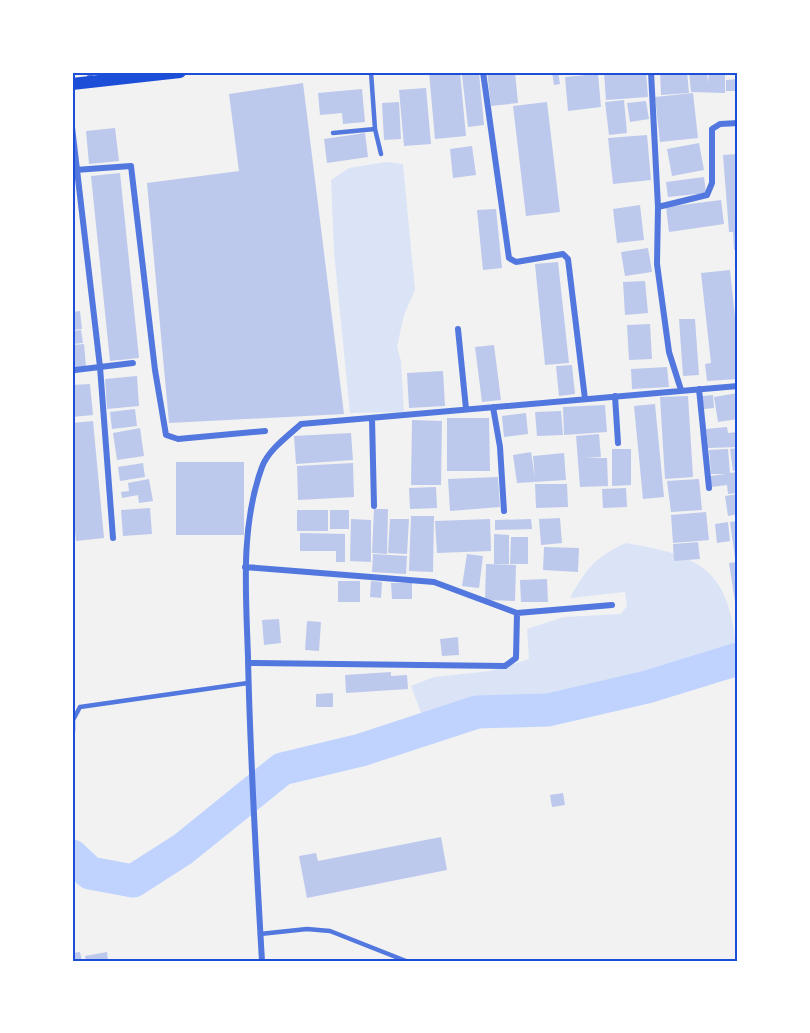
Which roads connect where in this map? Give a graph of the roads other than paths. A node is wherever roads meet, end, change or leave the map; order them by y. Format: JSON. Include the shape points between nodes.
{"nodes":[{"id":1,"x":180,"y":72,"type":"edge"},
{"id":2,"x":370,"y":72,"type":"edge"},
{"id":3,"x":483,"y":72,"type":"edge"},
{"id":4,"x":651,"y":72,"type":"edge"},
{"id":5,"x":91,"y":77,"type":"edge"},
{"id":6,"x":72,"y":84,"type":"edge"},
{"id":7,"x":738,"y":123,"type":"edge"},
{"id":8,"x":72,"y":127,"type":"edge"},
{"id":9,"x":375,"y":129,"type":"junction"},
{"id":10,"x":333,"y":133,"type":"dead end"},
{"id":11,"x":381,"y":154,"type":"dead end"},
{"id":12,"x":75,"y":170,"type":"junction"},
{"id":13,"x":658,"y":207,"type":"junction"},
{"id":14,"x":458,"y":329,"type":"dead end"},
{"id":15,"x":133,"y":363,"type":"dead end"},
{"id":16,"x":100,"y":367,"type":"junction"},
{"id":17,"x":75,"y":370,"type":"dead end"},
{"id":18,"x":738,"y":386,"type":"edge"},
{"id":19,"x":699,"y":389,"type":"junction"},
{"id":20,"x":681,"y":390,"type":"junction"},
{"id":21,"x":615,"y":396,"type":"junction"},
{"id":22,"x":585,"y":399,"type":"junction"},
{"id":23,"x":493,"y":407,"type":"junction"},
{"id":24,"x":466,"y":410,"type":"junction"},
{"id":25,"x":372,"y":418,"type":"junction"},
{"id":26,"x":265,"y":431,"type":"dead end"},
{"id":27,"x":618,"y":443,"type":"dead end"},
{"id":28,"x":709,"y":488,"type":"dead end"},
{"id":29,"x":374,"y":506,"type":"dead end"},
{"id":30,"x":504,"y":511,"type":"dead end"},
{"id":31,"x":113,"y":538,"type":"dead end"},
{"id":32,"x":245,"y":567,"type":"junction"},
{"id":33,"x":612,"y":605,"type":"dead end"},
{"id":34,"x":517,"y":613,"type":"junction"},
{"id":35,"x":248,"y":663,"type":"junction"},
{"id":36,"x":248,"y":682,"type":"junction"},
{"id":37,"x":73,"y":731,"type":"edge"},
{"id":38,"x":260,"y":934,"type":"junction"},
{"id":39,"x":262,"y":961,"type":"edge"},
{"id":40,"x":406,"y":961,"type":"edge"}],
"edges":[{"from":1,"to":5,"type":"main road"},
{"from":2,"to":9,"type":"lane"},
{"from":3,"to":22,"type":"street","via":[[509,258],[516,262],[563,254],[568,259]]},
{"from":4,"to":13,"type":"street"},
{"from":5,"to":6,"type":"main road"},
{"from":7,"to":13,"type":"street","via":[[720,124],[712,129],[712,183],[706,195]]},
{"from":8,"to":12,"type":"street"},
{"from":9,"to":10,"type":"lane"},
{"from":9,"to":11,"type":"lane"},
{"from":12,"to":16,"type":"street"},
{"from":12,"to":26,"type":"street","via":[[131,166],[154,370],[166,435],[178,439]]},
{"from":13,"to":20,"type":"street","via":[[657,264],[669,352]]},
{"from":14,"to":24,"type":"street"},
{"from":15,"to":16,"type":"street"},
{"from":16,"to":17,"type":"street"},
{"from":16,"to":31,"type":"street"},
{"from":18,"to":19,"type":"street"},
{"from":19,"to":20,"type":"street"},
{"from":19,"to":28,"type":"street"},
{"from":20,"to":21,"type":"street"},
{"from":21,"to":22,"type":"street"},
{"from":21,"to":27,"type":"street"},
{"from":22,"to":23,"type":"street"},
{"from":23,"to":24,"type":"street"},
{"from":23,"to":30,"type":"street"},
{"from":24,"to":25,"type":"street"},
{"from":25,"to":29,"type":"street"},
{"from":25,"to":32,"type":"street","via":[[301,424],[273,451],[262,464],[257,483]]},
{"from":32,"to":34,"type":"street","via":[[434,582]]},
{"from":32,"to":35,"type":"street"},
{"from":33,"to":34,"type":"street"},
{"from":34,"to":35,"type":"street","via":[[516,658],[505,666]]},
{"from":35,"to":36,"type":"street"},
{"from":36,"to":37,"type":"lane","via":[[80,707],[73,720]]},
{"from":36,"to":38,"type":"street"},
{"from":38,"to":39,"type":"street"},
{"from":38,"to":40,"type":"lane","via":[[330,931]]}]}
